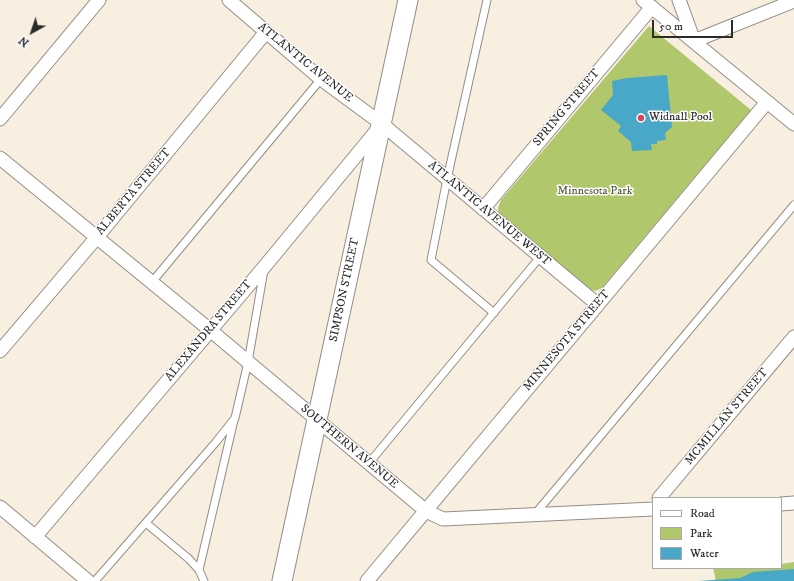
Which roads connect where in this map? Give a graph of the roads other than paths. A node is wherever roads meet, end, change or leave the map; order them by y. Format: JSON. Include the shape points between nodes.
{"nodes":[{"id":1,"x":99,"y":0,"type":"edge"},
{"id":2,"x":229,"y":0,"type":"edge"},
{"id":3,"x":408,"y":0,"type":"edge"},
{"id":4,"x":487,"y":0,"type":"edge"},
{"id":5,"x":678,"y":0,"type":"edge"},
{"id":6,"x":794,"y":1,"type":"edge"},
{"id":7,"x":648,"y":4,"type":"edge"},
{"id":8,"x":266,"y":32,"type":"junction"},
{"id":9,"x":694,"y":41,"type":"junction"},
{"id":10,"x":321,"y":79,"type":"junction"},
{"id":11,"x":767,"y":102,"type":"junction"},
{"id":12,"x":0,"y":119,"type":"edge"},
{"id":13,"x":382,"y":124,"type":"junction"},
{"id":14,"x":794,"y":124,"type":"edge"},
{"id":15,"x":0,"y":158,"type":"edge"},
{"id":16,"x":447,"y":179,"type":"junction"},
{"id":17,"x":794,"y":205,"type":"edge"},
{"id":18,"x":483,"y":209,"type":"junction"},
{"id":19,"x":97,"y":237,"type":"junction"},
{"id":20,"x":540,"y":257,"type":"junction"},
{"id":21,"x":265,"y":266,"type":"junction"},
{"id":22,"x":152,"y":282,"type":"junction"},
{"id":23,"x":597,"y":304,"type":"junction"},
{"id":24,"x":494,"y":313,"type":"junction"},
{"id":25,"x":210,"y":330,"type":"junction"},
{"id":26,"x":794,"y":337,"type":"edge"},
{"id":27,"x":0,"y":351,"type":"edge"},
{"id":28,"x":248,"y":362,"type":"junction"},
{"id":29,"x":234,"y":418,"type":"junction"},
{"id":30,"x":316,"y":420,"type":"junction"},
{"id":31,"x":369,"y":463,"type":"junction"},
{"id":32,"x":660,"y":497,"type":"edge"},
{"id":33,"x":794,"y":503,"type":"edge"},
{"id":34,"x":782,"y":504,"type":"edge"},
{"id":35,"x":0,"y":507,"type":"edge"},
{"id":36,"x":652,"y":508,"type":"edge"},
{"id":37,"x":426,"y":511,"type":"junction"},
{"id":38,"x":534,"y":515,"type":"junction"},
{"id":39,"x":146,"y":523,"type":"junction"},
{"id":40,"x":35,"y":537,"type":"junction"},
{"id":41,"x":199,"y":570,"type":"junction"},
{"id":42,"x":88,"y":581,"type":"edge"},
{"id":43,"x":95,"y":581,"type":"edge"},
{"id":44,"x":204,"y":581,"type":"edge"},
{"id":45,"x":282,"y":581,"type":"edge"},
{"id":46,"x":366,"y":581,"type":"edge"}],
"edges":[{"from":1,"to":12,"type":"street"},
{"from":2,"to":8,"type":"street","name":"ATLANTIC AVENUE"},
{"from":3,"to":13,"type":"main road","name":"SIMPSON STREET"},
{"from":4,"to":16,"type":"lane"},
{"from":5,"to":9,"type":"street"},
{"from":6,"to":9,"type":"street"},
{"from":7,"to":9,"type":"street"},
{"from":7,"to":18,"type":"street","name":"SPRING STREET"},
{"from":8,"to":10,"type":"street","name":"ATLANTIC AVENUE"},
{"from":8,"to":19,"type":"street","name":"ALBERTA STREET"},
{"from":9,"to":11,"type":"street"},
{"from":10,"to":13,"type":"street","name":"ATLANTIC AVENUE"},
{"from":10,"to":22,"type":"lane"},
{"from":11,"to":14,"type":"street"},
{"from":11,"to":23,"type":"street","name":"MINNESOTA STREET"},
{"from":13,"to":16,"type":"street","name":"ATLANTIC AVENUE WEST"},
{"from":13,"to":21,"type":"street","name":"ALEXANDRA STREET"},
{"from":13,"to":30,"type":"main road","name":"SIMPSON STREET"},
{"from":15,"to":19,"type":"street","name":"SOUTHERN AVENUE"},
{"from":16,"to":18,"type":"street","name":"ATLANTIC AVENUE WEST"},
{"from":16,"to":24,"type":"lane","via":[[431,260]]},
{"from":17,"to":38,"type":"lane"},
{"from":18,"to":20,"type":"street","name":"ATLANTIC AVENUE WEST"},
{"from":19,"to":22,"type":"street","name":"SOUTHERN AVENUE"},
{"from":19,"to":27,"type":"street","name":"ALBERTA STREET"},
{"from":20,"to":23,"type":"street","name":"ATLANTIC AVENUE WEST"},
{"from":20,"to":24,"type":"lane"},
{"from":21,"to":25,"type":"street","name":"ALEXANDRA STREET"},
{"from":21,"to":28,"type":"lane"},
{"from":22,"to":25,"type":"street","name":"SOUTHERN AVENUE"},
{"from":23,"to":37,"type":"street","name":"MINNESOTA STREET"},
{"from":24,"to":31,"type":"lane"},
{"from":25,"to":28,"type":"street","name":"SOUTHERN AVENUE"},
{"from":25,"to":40,"type":"street","name":"ALEXANDRA STREET"},
{"from":26,"to":32,"type":"street","name":"MCMILLAN STREET"},
{"from":28,"to":29,"type":"lane"},
{"from":28,"to":30,"type":"street","name":"SOUTHERN AVENUE"},
{"from":29,"to":39,"type":"lane"},
{"from":29,"to":41,"type":"lane"},
{"from":30,"to":31,"type":"street","name":"SOUTHERN AVENUE"},
{"from":30,"to":45,"type":"main road","name":"SIMPSON STREET"},
{"from":31,"to":37,"type":"street","name":"SOUTHERN AVENUE"},
{"from":33,"to":34,"type":"street"},
{"from":35,"to":40,"type":"street"},
{"from":36,"to":38,"type":"street","name":"SOUTHERN AVENUE"},
{"from":37,"to":38,"type":"street","name":"SOUTHERN AVENUE","via":[[443,519]]},
{"from":37,"to":46,"type":"street","name":"MINNESOTA STREET"},
{"from":39,"to":41,"type":"lane"},
{"from":39,"to":43,"type":"lane"},
{"from":40,"to":42,"type":"street"},
{"from":41,"to":44,"type":"lane"}]}
